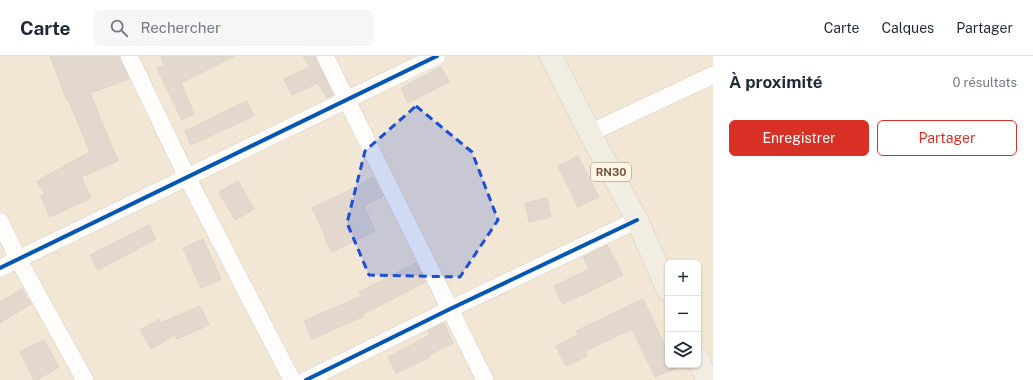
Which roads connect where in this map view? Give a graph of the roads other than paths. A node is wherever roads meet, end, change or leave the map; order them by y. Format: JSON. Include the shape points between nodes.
{"nodes":[{"id":1,"x":129,"y":56,"type":"edge"},
{"id":2,"x":325,"y":56,"type":"edge"},
{"id":3,"x":437,"y":56,"type":"edge"},
{"id":4,"x":551,"y":56,"type":"edge"},
{"id":5,"x":713,"y":75,"type":"edge"},
{"id":6,"x":346,"y":100,"type":"junction"},
{"id":7,"x":590,"y":133,"type":"junction"},
{"id":8,"x":187,"y":177,"type":"junction"},
{"id":9,"x":638,"y":220,"type":"junction"},
{"id":10,"x":0,"y":222,"type":"edge"},
{"id":11,"x":18,"y":259,"type":"junction"},
{"id":12,"x":0,"y":268,"type":"edge"},
{"id":13,"x":665,"y":283,"type":"edge"},
{"id":14,"x":450,"y":309,"type":"junction"},
{"id":15,"x":701,"y":365,"type":"edge"},
{"id":16,"x":85,"y":380,"type":"edge"},
{"id":17,"x":292,"y":380,"type":"edge"},
{"id":18,"x":306,"y":380,"type":"edge"},
{"id":19,"x":485,"y":380,"type":"edge"},
{"id":20,"x":707,"y":380,"type":"edge"}],
"edges":[{"from":1,"to":8,"type":"street"},
{"from":2,"to":6,"type":"street"},
{"from":3,"to":6,"type":"street"},
{"from":4,"to":7,"type":"main road","number":"RN30"},
{"from":5,"to":7,"type":"street"},
{"from":6,"to":8,"type":"street"},
{"from":6,"to":14,"type":"street"},
{"from":7,"to":9,"type":"main road","number":"RN30"},
{"from":8,"to":11,"type":"street"},
{"from":8,"to":17,"type":"street"},
{"from":9,"to":13,"type":"main road","number":"RN30"},
{"from":9,"to":14,"type":"street"},
{"from":10,"to":11,"type":"street"},
{"from":11,"to":12,"type":"street"},
{"from":11,"to":16,"type":"street"},
{"from":14,"to":18,"type":"street"},
{"from":14,"to":19,"type":"street"},
{"from":15,"to":20,"type":"main road"}]}
